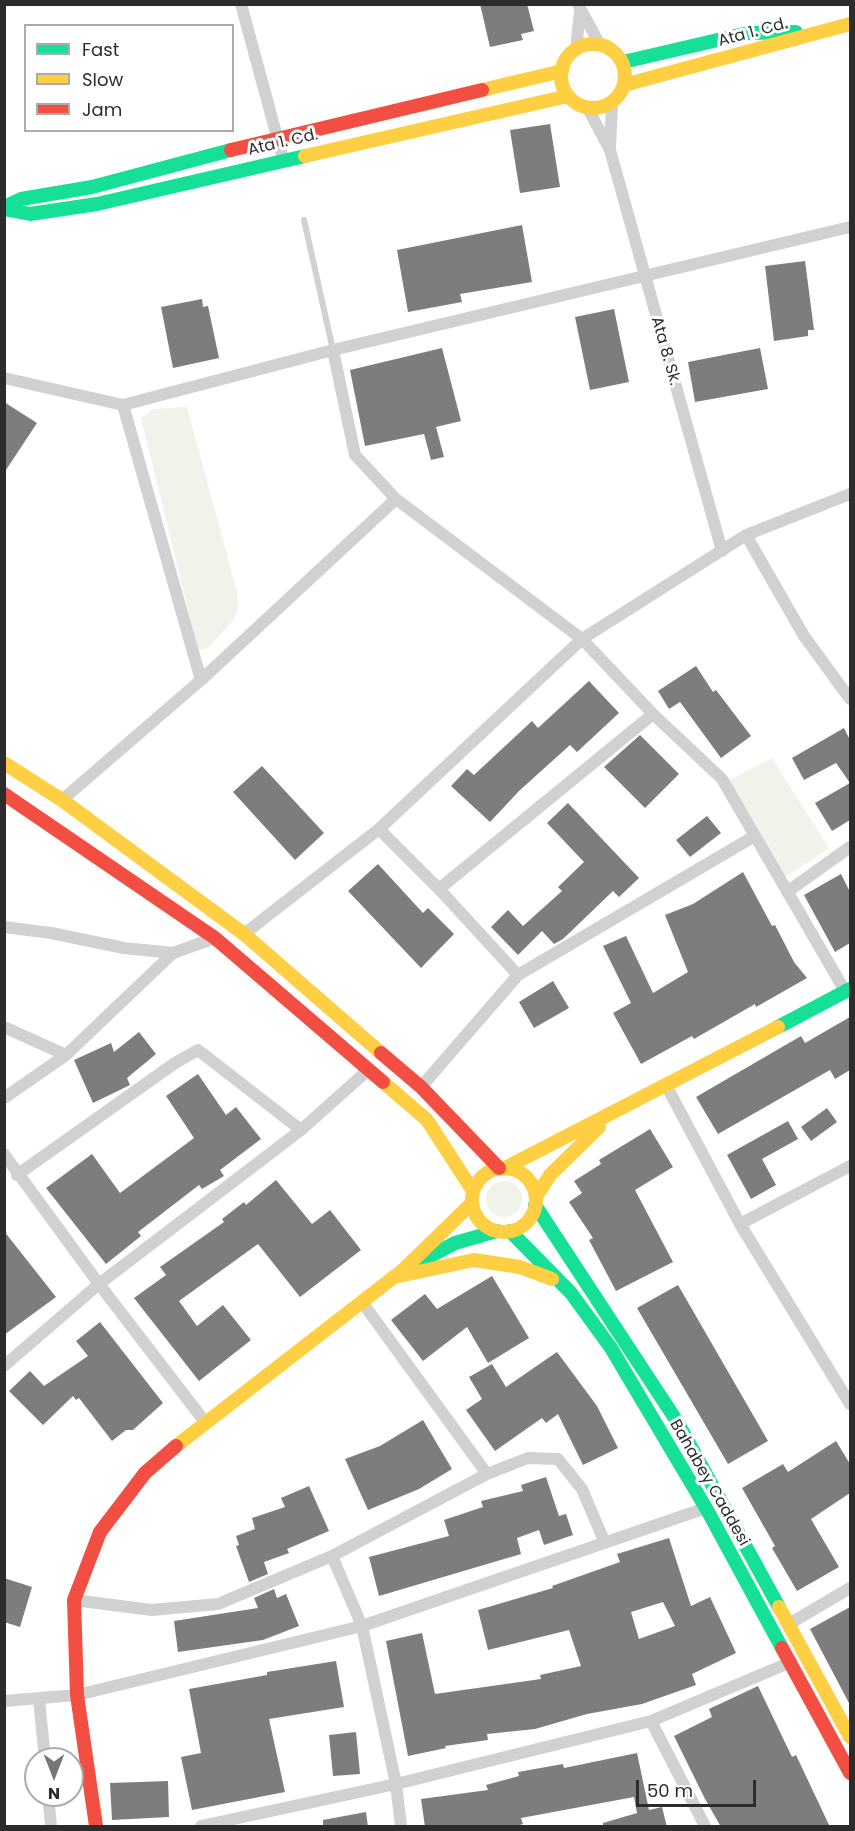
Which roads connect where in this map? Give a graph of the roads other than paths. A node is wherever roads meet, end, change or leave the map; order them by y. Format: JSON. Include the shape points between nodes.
{"nodes":[{"id":1,"x":241,"y":4,"type":"edge"},
{"id":2,"x":579,"y":8,"type":"edge"},
{"id":3,"x":850,"y":24,"type":"edge"},
{"id":4,"x":822,"y":32,"type":"junction"},
{"id":5,"x":600,"y":45,"type":"junction"},
{"id":6,"x":576,"y":48,"type":"junction"},
{"id":7,"x":622,"y":62,"type":"junction"},
{"id":8,"x":562,"y":71,"type":"junction"},
{"id":9,"x":624,"y":85,"type":"junction"},
{"id":10,"x":568,"y":96,"type":"junction"},
{"id":11,"x":612,"y":102,"type":"junction"},
{"id":12,"x":587,"y":107,"type":"junction"},
{"id":13,"x":278,"y":138,"type":"junction"},
{"id":14,"x":610,"y":150,"type":"junction"},
{"id":15,"x":284,"y":159,"type":"junction"},
{"id":16,"x":4,"y":208,"type":"edge"},
{"id":17,"x":304,"y":220,"type":"dead end"},
{"id":18,"x":850,"y":227,"type":"edge"},
{"id":19,"x":644,"y":276,"type":"junction"},
{"id":20,"x":333,"y":350,"type":"junction"},
{"id":21,"x":4,"y":378,"type":"edge"},
{"id":22,"x":123,"y":405,"type":"junction"},
{"id":23,"x":850,"y":494,"type":"edge"},
{"id":24,"x":396,"y":499,"type":"junction"},
{"id":25,"x":746,"y":535,"type":"junction"},
{"id":26,"x":722,"y":551,"type":"junction"},
{"id":27,"x":582,"y":639,"type":"junction"},
{"id":28,"x":201,"y":680,"type":"junction"},
{"id":29,"x":850,"y":699,"type":"edge"},
{"id":30,"x":653,"y":714,"type":"junction"},
{"id":31,"x":4,"y":763,"type":"edge"},
{"id":32,"x":4,"y":794,"type":"edge"},
{"id":33,"x":62,"y":800,"type":"junction"},
{"id":34,"x":379,"y":829,"type":"junction"},
{"id":35,"x":753,"y":837,"type":"junction"},
{"id":36,"x":850,"y":847,"type":"edge"},
{"id":37,"x":439,"y":889,"type":"junction"},
{"id":38,"x":787,"y":892,"type":"junction"},
{"id":39,"x":4,"y":927,"type":"edge"},
{"id":40,"x":244,"y":934,"type":"junction"},
{"id":41,"x":215,"y":938,"type":"junction"},
{"id":42,"x":173,"y":953,"type":"junction"},
{"id":43,"x":518,"y":975,"type":"junction"},
{"id":44,"x":848,"y":990,"type":"edge"},
{"id":45,"x":4,"y":1027,"type":"edge"},
{"id":46,"x":66,"y":1054,"type":"junction"},
{"id":47,"x":368,"y":1071,"type":"junction"},
{"id":48,"x":421,"y":1087,"type":"junction"},
{"id":49,"x":667,"y":1087,"type":"junction"},
{"id":50,"x":4,"y":1098,"type":"edge"},
{"id":51,"x":609,"y":1117,"type":"junction"},
{"id":52,"x":301,"y":1130,"type":"junction"},
{"id":53,"x":4,"y":1154,"type":"edge"},
{"id":54,"x":850,"y":1167,"type":"edge"},
{"id":55,"x":502,"y":1168,"type":"junction"},
{"id":56,"x":17,"y":1175,"type":"junction"},
{"id":57,"x":472,"y":1197,"type":"junction"},
{"id":58,"x":536,"y":1201,"type":"junction"},
{"id":59,"x":740,"y":1224,"type":"junction"},
{"id":60,"x":503,"y":1231,"type":"junction"},
{"id":61,"x":399,"y":1274,"type":"junction"},
{"id":62,"x":99,"y":1284,"type":"junction"},
{"id":63,"x":571,"y":1293,"type":"junction"},
{"id":64,"x":362,"y":1302,"type":"junction"},
{"id":65,"x":4,"y":1366,"type":"edge"},
{"id":66,"x":850,"y":1378,"type":"edge"},
{"id":67,"x":839,"y":1385,"type":"junction"},
{"id":68,"x":850,"y":1404,"type":"edge"},
{"id":69,"x":205,"y":1422,"type":"junction"},
{"id":70,"x":487,"y":1474,"type":"junction"},
{"id":71,"x":706,"y":1508,"type":"junction"},
{"id":72,"x":605,"y":1543,"type":"junction"},
{"id":73,"x":332,"y":1556,"type":"junction"},
{"id":74,"x":850,"y":1588,"type":"edge"},
{"id":75,"x":74,"y":1600,"type":"junction"},
{"id":76,"x":789,"y":1624,"type":"junction"},
{"id":77,"x":362,"y":1626,"type":"junction"},
{"id":78,"x":791,"y":1662,"type":"junction"},
{"id":79,"x":76,"y":1695,"type":"junction"},
{"id":80,"x":39,"y":1700,"type":"junction"},
{"id":81,"x":4,"y":1701,"type":"edge"},
{"id":82,"x":651,"y":1721,"type":"junction"},
{"id":83,"x":850,"y":1737,"type":"edge"},
{"id":84,"x":44,"y":1747,"type":"edge"},
{"id":85,"x":850,"y":1773,"type":"edge"},
{"id":86,"x":396,"y":1784,"type":"junction"},
{"id":87,"x":49,"y":1807,"type":"edge"},
{"id":88,"x":244,"y":1822,"type":"edge"},
{"id":89,"x":51,"y":1827,"type":"edge"},
{"id":90,"x":96,"y":1827,"type":"edge"},
{"id":91,"x":201,"y":1827,"type":"edge"},
{"id":92,"x":401,"y":1827,"type":"edge"},
{"id":93,"x":705,"y":1827,"type":"edge"}],
"edges":[{"from":1,"to":13,"type":"street"},
{"from":2,"to":5,"type":"street"},
{"from":2,"to":6,"type":"street"},
{"from":3,"to":4,"type":"street","name":"Ata 1. Cd."},
{"from":4,"to":7,"type":"street","name":"Ata 1. Cd.","via":[[748,33]]},
{"from":4,"to":9,"type":"street","name":"Ata 1. Cd."},
{"from":5,"to":6,"type":"street"},
{"from":5,"to":7,"type":"street","via":[[616,53]]},
{"from":6,"to":8,"type":"street"},
{"from":7,"to":9,"type":"street"},
{"from":8,"to":10,"type":"street"},
{"from":8,"to":13,"type":"street","name":"Ata 1. Cd."},
{"from":9,"to":11,"type":"street"},
{"from":10,"to":12,"type":"street"},
{"from":10,"to":15,"type":"street","name":"Ata 1. Cd."},
{"from":11,"to":12,"type":"street","via":[[598,108]]},
{"from":11,"to":14,"type":"street"},
{"from":12,"to":14,"type":"street"},
{"from":13,"to":15,"type":"street"},
{"from":13,"to":16,"type":"street","name":"Ata 1. Cd.","via":[[92,187],[21,199]]},
{"from":14,"to":19,"type":"street","name":"Ata 8. Sk."},
{"from":15,"to":16,"type":"street","name":"Ata 1. Cd.","via":[[98,204],[30,214]]},
{"from":17,"to":20,"type":"lane"},
{"from":18,"to":19,"type":"street"},
{"from":19,"to":20,"type":"street"},
{"from":19,"to":26,"type":"street","name":"Ata 8. Sk."},
{"from":20,"to":22,"type":"street"},
{"from":20,"to":24,"type":"street","via":[[356,454]]},
{"from":21,"to":22,"type":"street"},
{"from":22,"to":28,"type":"street"},
{"from":23,"to":25,"type":"street"},
{"from":24,"to":27,"type":"street"},
{"from":24,"to":28,"type":"street"},
{"from":25,"to":26,"type":"street"},
{"from":25,"to":29,"type":"street","via":[[804,636]]},
{"from":26,"to":27,"type":"street"},
{"from":27,"to":30,"type":"street"},
{"from":27,"to":34,"type":"street"},
{"from":28,"to":33,"type":"street"},
{"from":30,"to":35,"type":"street","via":[[722,779]]},
{"from":30,"to":37,"type":"street"},
{"from":31,"to":33,"type":"street"},
{"from":32,"to":41,"type":"street"},
{"from":33,"to":40,"type":"street"},
{"from":34,"to":37,"type":"street"},
{"from":34,"to":40,"type":"street"},
{"from":35,"to":38,"type":"street"},
{"from":35,"to":43,"type":"street"},
{"from":36,"to":38,"type":"street"},
{"from":37,"to":43,"type":"street"},
{"from":38,"to":44,"type":"street"},
{"from":39,"to":42,"type":"street"},
{"from":40,"to":48,"type":"street"},
{"from":41,"to":42,"type":"street"},
{"from":41,"to":47,"type":"street"},
{"from":42,"to":46,"type":"street"},
{"from":43,"to":48,"type":"street"},
{"from":44,"to":49,"type":"street"},
{"from":45,"to":46,"type":"street"},
{"from":46,"to":50,"type":"street"},
{"from":47,"to":52,"type":"street"},
{"from":47,"to":57,"type":"street","via":[[427,1120]]},
{"from":48,"to":55,"type":"street"},
{"from":49,"to":51,"type":"street"},
{"from":49,"to":59,"type":"street"},
{"from":51,"to":55,"type":"street"},
{"from":51,"to":58,"type":"street","via":[[550,1175]]},
{"from":52,"to":56,"type":"street","via":[[198,1050]]},
{"from":52,"to":62,"type":"street"},
{"from":53,"to":56,"type":"street"},
{"from":54,"to":59,"type":"street"},
{"from":55,"to":57,"type":"street","via":[[482,1176]]},
{"from":55,"to":58,"type":"street","via":[[522,1174],[534,1188]]},
{"from":56,"to":62,"type":"street"},
{"from":57,"to":60,"type":"street","via":[[480,1221]]},
{"from":57,"to":61,"type":"street"},
{"from":58,"to":60,"type":"street","via":[[527,1222]]},
{"from":58,"to":76,"type":"street","name":"Bahabey Caddesi","via":[[678,1423]]},
{"from":59,"to":67,"type":"street"},
{"from":60,"to":61,"type":"street","via":[[455,1243]]},
{"from":60,"to":63,"type":"street","name":"Bahabey Caddesi"},
{"from":61,"to":63,"type":"street","via":[[474,1260],[500,1262],[548,1276]]},
{"from":61,"to":64,"type":"street"},
{"from":62,"to":65,"type":"street"},
{"from":62,"to":69,"type":"street"},
{"from":63,"to":71,"type":"street","name":"Bahabey Caddesi","via":[[610,1348]]},
{"from":64,"to":69,"type":"street"},
{"from":64,"to":70,"type":"street"},
{"from":66,"to":67,"type":"street"},
{"from":67,"to":68,"type":"street"},
{"from":69,"to":75,"type":"street","via":[[146,1473],[100,1532]]},
{"from":70,"to":72,"type":"street","via":[[528,1458],[558,1459],[582,1489]]},
{"from":70,"to":73,"type":"street"},
{"from":71,"to":72,"type":"street"},
{"from":71,"to":78,"type":"street","name":"Bahabey Caddesi"},
{"from":72,"to":77,"type":"street"},
{"from":73,"to":75,"type":"street","via":[[218,1604],[151,1610]]},
{"from":73,"to":77,"type":"street"},
{"from":74,"to":76,"type":"street"},
{"from":75,"to":79,"type":"street"},
{"from":76,"to":83,"type":"street","name":"Bahabey Caddesi"},
{"from":77,"to":79,"type":"street"},
{"from":77,"to":86,"type":"street"},
{"from":78,"to":82,"type":"street"},
{"from":78,"to":85,"type":"street","name":"Bahabey Caddesi"},
{"from":79,"to":80,"type":"street"},
{"from":79,"to":90,"type":"street"},
{"from":80,"to":81,"type":"street"},
{"from":80,"to":84,"type":"street"},
{"from":82,"to":86,"type":"street"},
{"from":82,"to":93,"type":"street"},
{"from":86,"to":88,"type":"street"},
{"from":86,"to":92,"type":"street"},
{"from":87,"to":89,"type":"street"},
{"from":88,"to":91,"type":"street"}]}
